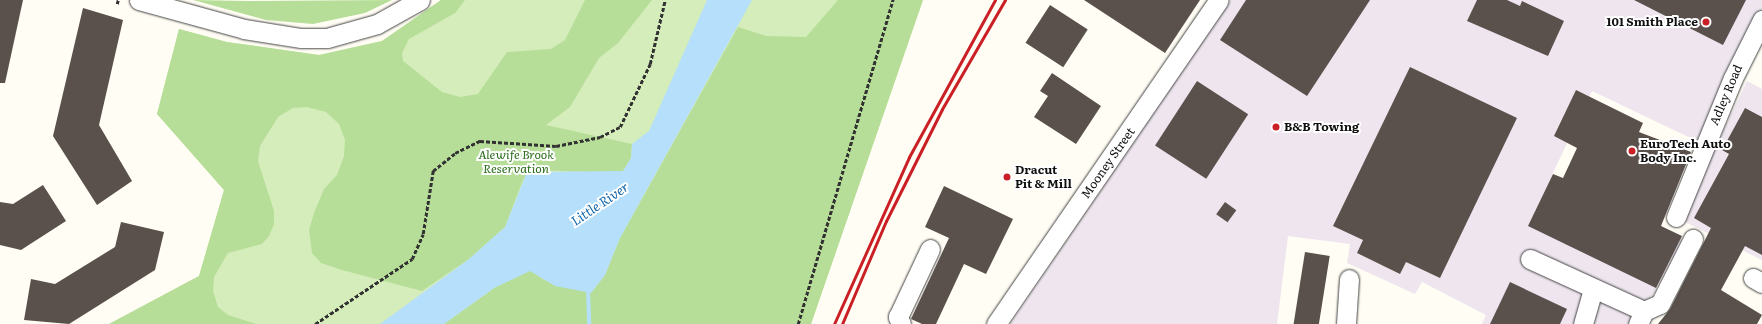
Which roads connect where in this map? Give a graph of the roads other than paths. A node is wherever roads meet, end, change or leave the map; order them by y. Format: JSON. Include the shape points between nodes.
{"nodes":[{"id":1,"x":139,"y":0,"type":"edge"},
{"id":2,"x":420,"y":0,"type":"edge"},
{"id":3,"x":1219,"y":0,"type":"edge"},
{"id":4,"x":1762,"y":20,"type":"edge"},
{"id":5,"x":1676,"y":217,"type":"dead end"},
{"id":6,"x":1694,"y":239,"type":"dead end"},
{"id":7,"x":930,"y":249,"type":"dead end"},
{"id":8,"x":1530,"y":259,"type":"dead end"},
{"id":9,"x":1349,"y":279,"type":"dead end"},
{"id":10,"x":1593,"y":288,"type":"junction"},
{"id":11,"x":1641,"y":317,"type":"edge"},
{"id":12,"x":901,"y":324,"type":"edge"},
{"id":13,"x":996,"y":324,"type":"edge"},
{"id":14,"x":1346,"y":324,"type":"edge"},
{"id":15,"x":1583,"y":324,"type":"edge"}],
"edges":[{"from":1,"to":2,"type":"street","via":[[244,29],[301,38],[328,38],[377,24]]},
{"from":3,"to":13,"type":"street","name":"Mooney Street"},
{"from":4,"to":5,"type":"street","name":"Adley Road","via":[[1733,78]]},
{"from":6,"to":11,"type":"street","via":[[1660,304]]},
{"from":7,"to":12,"type":"street","via":[[898,317]]},
{"from":8,"to":10,"type":"street"},
{"from":9,"to":14,"type":"street"},
{"from":10,"to":11,"type":"street"},
{"from":10,"to":15,"type":"street"}]}
